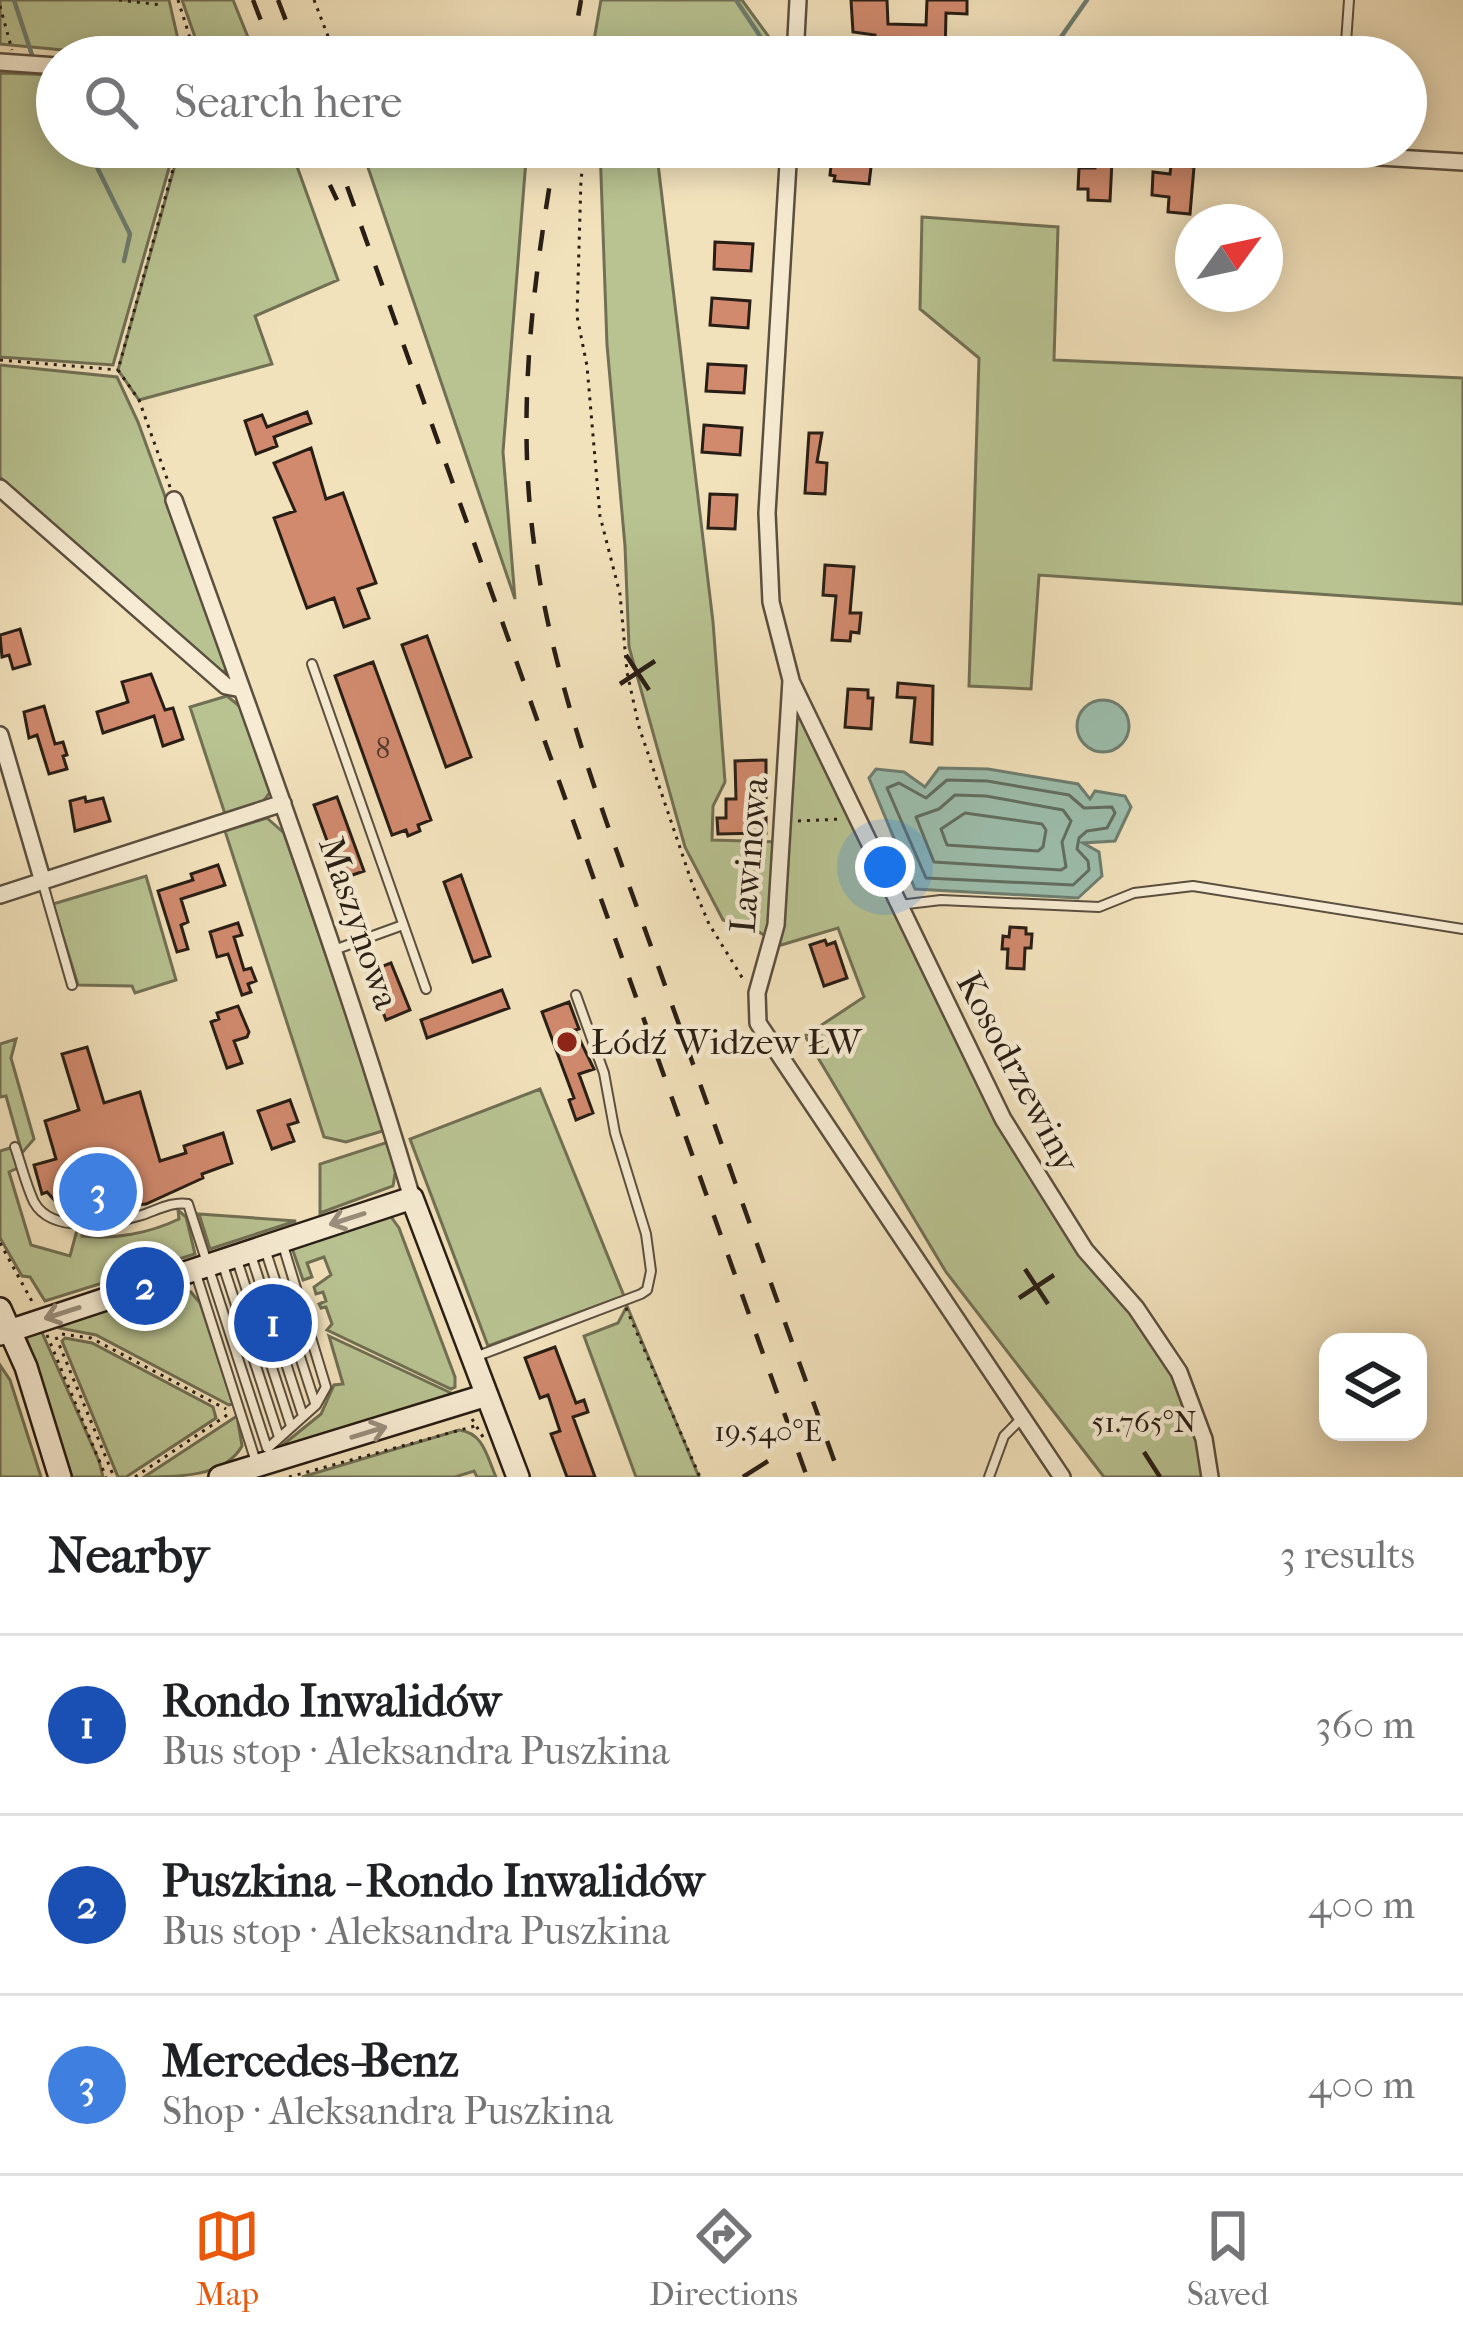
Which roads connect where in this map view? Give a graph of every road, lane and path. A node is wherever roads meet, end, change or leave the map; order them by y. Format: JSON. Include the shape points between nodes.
{"nodes":[{"id":1,"x":119,"y":0,"type":"edge"},
{"id":2,"x":178,"y":0,"type":"edge"},
{"id":3,"x":314,"y":0,"type":"edge"},
{"id":4,"x":798,"y":0,"type":"edge"},
{"id":5,"x":1349,"y":0,"type":"edge"},
{"id":6,"x":161,"y":5,"type":"dead end"},
{"id":7,"x":0,"y":6,"type":"edge"},
{"id":8,"x":189,"y":36,"type":"edge"},
{"id":9,"x":328,"y":36,"type":"edge"},
{"id":10,"x":796,"y":36,"type":"edge"},
{"id":11,"x":1346,"y":36,"type":"edge"},
{"id":12,"x":7,"y":63,"type":"edge"},
{"id":13,"x":1427,"y":159,"type":"edge"},
{"id":14,"x":1463,"y":162,"type":"edge"},
{"id":15,"x":173,"y":168,"type":"edge"},
{"id":16,"x":583,"y":168,"type":"edge"},
{"id":17,"x":788,"y":168,"type":"edge"},
{"id":18,"x":0,"y":360,"type":"edge"},
{"id":19,"x":118,"y":370,"type":"junction"},
{"id":20,"x":0,"y":488,"type":"edge"},
{"id":21,"x":174,"y":500,"type":"joint"},
{"id":22,"x":312,"y":664,"type":"dead end"},
{"id":23,"x":791,"y":680,"type":"junction"},
{"id":24,"x":241,"y":689,"type":"junction"},
{"id":25,"x":0,"y":736,"type":"edge"},
{"id":26,"x":283,"y":803,"type":"junction"},
{"id":27,"x":856,"y":819,"type":"junction"},
{"id":28,"x":784,"y":822,"type":"junction"},
{"id":29,"x":43,"y":882,"type":"junction"},
{"id":30,"x":0,"y":895,"type":"edge"},
{"id":31,"x":898,"y":906,"type":"junction"},
{"id":32,"x":404,"y":925,"type":"junction"},
{"id":33,"x":1463,"y":929,"type":"edge"},
{"id":34,"x":334,"y":950,"type":"junction"},
{"id":35,"x":71,"y":985,"type":"dead end"},
{"id":36,"x":426,"y":989,"type":"dead end"},
{"id":37,"x":757,"y":994,"type":"junction"},
{"id":38,"x":576,"y":995,"type":"dead end"},
{"id":39,"x":15,"y":1147,"type":"dead end"},
{"id":40,"x":412,"y":1198,"type":"junction"},
{"id":41,"x":0,"y":1243,"type":"edge"},
{"id":42,"x":237,"y":1256,"type":"junction"},
{"id":43,"x":24,"y":1286,"type":"junction"},
{"id":44,"x":6,"y":1300,"type":"edge"},
{"id":45,"x":622,"y":1301,"type":"junction"},
{"id":46,"x":36,"y":1310,"type":"dead end"},
{"id":47,"x":43,"y":1327,"type":"dead end"},
{"id":48,"x":5,"y":1332,"type":"edge"},
{"id":49,"x":473,"y":1358,"type":"junction"},
{"id":50,"x":487,"y":1395,"type":"junction"},
{"id":51,"x":316,"y":1405,"type":"junction"},
{"id":52,"x":304,"y":1416,"type":"junction"},
{"id":53,"x":1023,"y":1418,"type":"junction"},
{"id":54,"x":291,"y":1426,"type":"junction"},
{"id":55,"x":475,"y":1426,"type":"dead end"},
{"id":56,"x":279,"y":1438,"type":"junction"},
{"id":57,"x":262,"y":1457,"type":"junction"},
{"id":58,"x":229,"y":1476,"type":"edge"},
{"id":59,"x":60,"y":1477,"type":"edge"},
{"id":60,"x":106,"y":1477,"type":"edge"},
{"id":61,"x":114,"y":1477,"type":"edge"},
{"id":62,"x":135,"y":1477,"type":"edge"},
{"id":63,"x":289,"y":1477,"type":"edge"},
{"id":64,"x":518,"y":1477,"type":"edge"},
{"id":65,"x":700,"y":1477,"type":"edge"},
{"id":66,"x":989,"y":1477,"type":"edge"},
{"id":67,"x":1062,"y":1477,"type":"edge"},
{"id":68,"x":1210,"y":1477,"type":"edge"}],
"edges":[{"from":1,"to":6,"type":"path"},
{"from":2,"to":8,"type":"path"},
{"from":3,"to":9,"type":"path"},
{"from":4,"to":10,"type":"street"},
{"from":5,"to":11,"type":"lane"},
{"from":7,"to":12,"type":"path"},
{"from":13,"to":14,"type":"street"},
{"from":15,"to":19,"type":"path"},
{"from":16,"to":37,"type":"path","via":[[578,316],[627,671],[693,886],[719,943]]},
{"from":17,"to":23,"type":"street","name":"Lawinowa","via":[[767,513],[771,602]]},
{"from":18,"to":19,"type":"path"},
{"from":19,"to":21,"type":"path","via":[[139,400]]},
{"from":20,"to":24,"type":"street","via":[[226,686]]},
{"from":21,"to":24,"type":"street","name":"Maszynowa"},
{"from":22,"to":32,"type":"lane"},
{"from":23,"to":27,"type":"street","name":"Kosodrzewiny"},
{"from":23,"to":28,"type":"street","name":"Lawinowa"},
{"from":24,"to":26,"type":"street","name":"Maszynowa"},
{"from":25,"to":29,"type":"street"},
{"from":26,"to":29,"type":"street"},
{"from":26,"to":34,"type":"street","name":"Maszynowa"},
{"from":27,"to":28,"type":"path"},
{"from":27,"to":31,"type":"street","name":"Kosodrzewiny"},
{"from":28,"to":37,"type":"street","name":"Lawinowa","via":[[772,946]]},
{"from":29,"to":30,"type":"street"},
{"from":29,"to":35,"type":"lane"},
{"from":31,"to":33,"type":"lane","via":[[940,900],[1099,907],[1134,893],[1193,886]]},
{"from":31,"to":68,"type":"street","name":"Kosodrzewiny","via":[[1003,1119],[1085,1250],[1136,1307],[1178,1372]]},
{"from":32,"to":34,"type":"lane"},
{"from":32,"to":36,"type":"lane"},
{"from":34,"to":40,"type":"street","name":"Maszynowa"},
{"from":37,"to":53,"type":"street","via":[[763,1034]]},
{"from":38,"to":45,"type":"lane","via":[[650,1250],[646,1290]]},
{"from":39,"to":42,"type":"lane","via":[[34,1202],[55,1220],[117,1220],[184,1202]]},
{"from":40,"to":42,"type":"street","one_way":true},
{"from":40,"to":49,"type":"street","name":"Maszynowa"},
{"from":41,"to":43,"type":"path"},
{"from":42,"to":48,"type":"street","one_way":true},
{"from":42,"to":51,"type":"lane"},
{"from":42,"to":51,"type":"lane","via":[[325,1374]]},
{"from":42,"to":52,"type":"lane"},
{"from":42,"to":54,"type":"lane"},
{"from":42,"to":56,"type":"lane"},
{"from":42,"to":57,"type":"lane"},
{"from":42,"to":57,"type":"lane"},
{"from":43,"to":44,"type":"path"},
{"from":43,"to":46,"type":"path"},
{"from":44,"to":48,"type":"street"},
{"from":45,"to":49,"type":"lane"},
{"from":45,"to":65,"type":"path"},
{"from":47,"to":60,"type":"path"},
{"from":48,"to":59,"type":"street","via":[[26,1366]]},
{"from":49,"to":50,"type":"street","name":"Maszynowa"},
{"from":57,"to":50,"type":"street","one_way":true},
{"from":50,"to":64,"type":"street","name":"Maszynowa"},
{"from":51,"to":52,"type":"lane"},
{"from":52,"to":54,"type":"lane"},
{"from":53,"to":66,"type":"lane","via":[[1004,1436]]},
{"from":53,"to":67,"type":"street"},
{"from":54,"to":56,"type":"lane"},
{"from":55,"to":63,"type":"path"},
{"from":56,"to":57,"type":"lane"},
{"from":57,"to":58,"type":"street"},
{"from":61,"to":62,"type":"path","via":[[54,1333],[91,1338],[231,1412]]}]}
